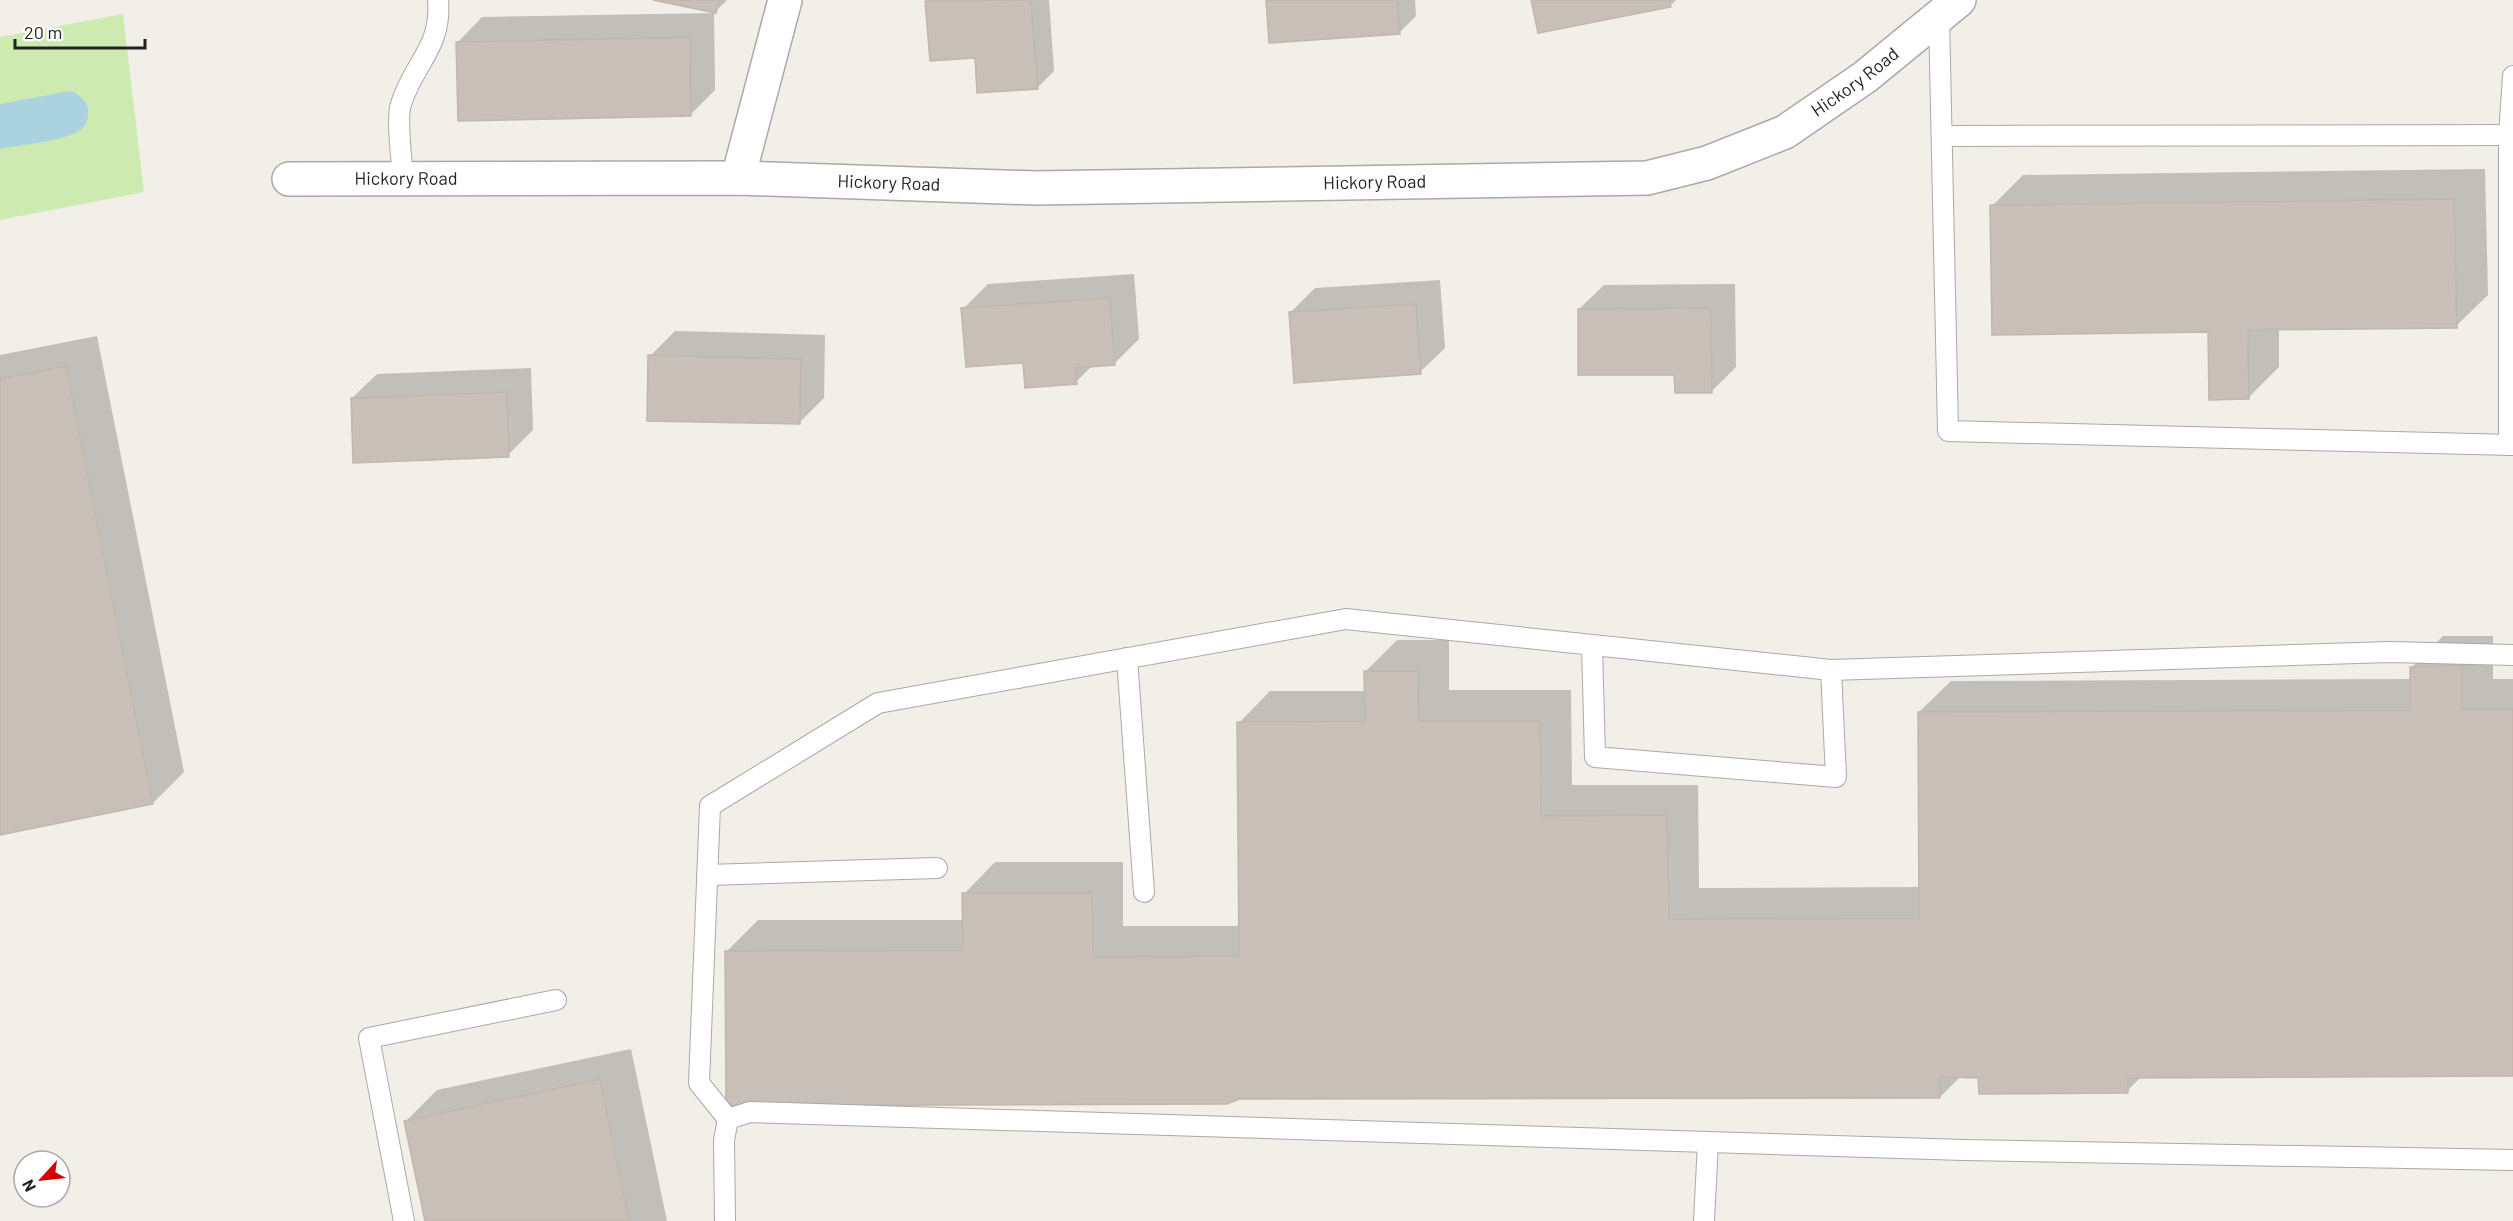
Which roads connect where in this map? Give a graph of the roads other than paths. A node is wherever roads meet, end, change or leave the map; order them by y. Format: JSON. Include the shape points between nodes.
{"nodes":[{"id":1,"x":438,"y":0,"type":"edge"},
{"id":2,"x":785,"y":0,"type":"edge"},
{"id":3,"x":1949,"y":8,"type":"edge"},
{"id":4,"x":2513,"y":76,"type":"edge"},
{"id":5,"x":2509,"y":135,"type":"junction"},
{"id":6,"x":1942,"y":136,"type":"junction"},
{"id":7,"x":289,"y":178,"type":"dead end"},
{"id":8,"x":403,"y":178,"type":"junction"},
{"id":9,"x":738,"y":178,"type":"junction"},
{"id":10,"x":2511,"y":445,"type":"edge"},
{"id":11,"x":1592,"y":645,"type":"junction"},
{"id":12,"x":2513,"y":655,"type":"edge"},
{"id":13,"x":1127,"y":658,"type":"junction"},
{"id":14,"x":1831,"y":670,"type":"junction"},
{"id":15,"x":937,"y":868,"type":"dead end"},
{"id":16,"x":707,"y":875,"type":"junction"},
{"id":17,"x":1144,"y":892,"type":"dead end"},
{"id":18,"x":556,"y":1000,"type":"dead end"},
{"id":19,"x":728,"y":1119,"type":"junction"},
{"id":20,"x":1708,"y":1142,"type":"junction"},
{"id":21,"x":2513,"y":1160,"type":"edge"},
{"id":22,"x":404,"y":1221,"type":"edge"},
{"id":23,"x":725,"y":1221,"type":"edge"},
{"id":24,"x":1704,"y":1221,"type":"edge"}],
"edges":[{"from":1,"to":8,"type":"lane","via":[[440,20],[430,48],[399,106]]},
{"from":2,"to":9,"type":"street"},
{"from":3,"to":6,"type":"lane"},
{"from":3,"to":9,"type":"street","name":"Hickory Road","via":[[1865,76],[1785,132],[1707,163],[1647,178],[1036,188]]},
{"from":4,"to":5,"type":"lane"},
{"from":5,"to":6,"type":"lane"},
{"from":5,"to":10,"type":"lane"},
{"from":6,"to":10,"type":"lane","via":[[1948,431]]},
{"from":7,"to":8,"type":"street","name":"Hickory Road"},
{"from":8,"to":9,"type":"street","name":"Hickory Road"},
{"from":11,"to":13,"type":"lane","via":[[1346,619]]},
{"from":11,"to":14,"type":"lane"},
{"from":11,"to":14,"type":"lane","via":[[1595,756],[1836,777]]},
{"from":12,"to":14,"type":"lane","via":[[2390,652]]},
{"from":13,"to":16,"type":"lane","via":[[878,703],[710,806]]},
{"from":13,"to":17,"type":"lane"},
{"from":15,"to":16,"type":"lane"},
{"from":16,"to":19,"type":"lane","via":[[699,1083]]},
{"from":18,"to":22,"type":"lane","via":[[369,1038]]},
{"from":19,"to":20,"type":"lane","via":[[750,1112]]},
{"from":19,"to":23,"type":"lane","via":[[724,1140]]},
{"from":20,"to":21,"type":"lane"},
{"from":20,"to":24,"type":"lane"}]}
